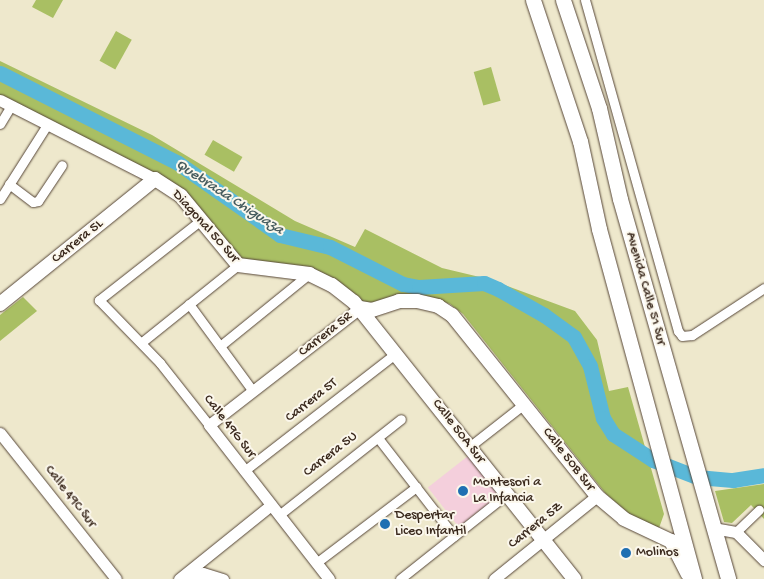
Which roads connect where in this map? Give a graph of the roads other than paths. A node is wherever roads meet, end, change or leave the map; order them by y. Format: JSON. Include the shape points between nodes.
{"nodes":[{"id":1,"x":533,"y":0,"type":"edge"},
{"id":2,"x":563,"y":0,"type":"edge"},
{"id":3,"x":585,"y":0,"type":"edge"},
{"id":4,"x":0,"y":100,"type":"edge"},
{"id":5,"x":11,"y":106,"type":"junction"},
{"id":6,"x":0,"y":124,"type":"edge"},
{"id":7,"x":47,"y":125,"type":"junction"},
{"id":8,"x":62,"y":165,"type":"dead end"},
{"id":9,"x":155,"y":179,"type":"junction"},
{"id":10,"x":9,"y":184,"type":"junction"},
{"id":11,"x":0,"y":199,"type":"edge"},
{"id":12,"x":201,"y":220,"type":"junction"},
{"id":13,"x":238,"y":265,"type":"junction"},
{"id":14,"x":309,"y":274,"type":"junction"},
{"id":15,"x":764,"y":288,"type":"edge"},
{"id":16,"x":0,"y":304,"type":"edge"},
{"id":17,"x":189,"y":304,"type":"junction"},
{"id":18,"x":360,"y":308,"type":"junction"},
{"id":19,"x":457,"y":321,"type":"joint"},
{"id":20,"x":142,"y":342,"type":"junction"},
{"id":21,"x":220,"y":346,"type":"junction"},
{"id":22,"x":396,"y":353,"type":"junction"},
{"id":23,"x":254,"y":391,"type":"junction"},
{"id":24,"x":524,"y":404,"type":"junction"},
{"id":25,"x":401,"y":419,"type":"dead end"},
{"id":26,"x":209,"y":426,"type":"junction"},
{"id":27,"x":0,"y":433,"type":"edge"},
{"id":28,"x":378,"y":438,"type":"junction"},
{"id":29,"x":469,"y":447,"type":"junction"},
{"id":30,"x":244,"y":471,"type":"junction"},
{"id":31,"x":416,"y":487,"type":"junction"},
{"id":32,"x":507,"y":494,"type":"junction"},
{"id":33,"x":596,"y":496,"type":"junction"},
{"id":34,"x":271,"y":505,"type":"junction"},
{"id":35,"x":759,"y":510,"type":"dead end"},
{"id":36,"x":279,"y":515,"type":"junction"},
{"id":37,"x":713,"y":528,"type":"junction"},
{"id":38,"x":736,"y":532,"type":"junction"},
{"id":39,"x":454,"y":536,"type":"junction"},
{"id":40,"x":543,"y":540,"type":"junction"},
{"id":41,"x":764,"y":560,"type":"edge"},
{"id":42,"x":316,"y":563,"type":"junction"},
{"id":43,"x":180,"y":578,"type":"edge"},
{"id":44,"x":116,"y":579,"type":"edge"},
{"id":45,"x":223,"y":579,"type":"edge"},
{"id":46,"x":328,"y":579,"type":"edge"},
{"id":47,"x":400,"y":579,"type":"edge"},
{"id":48,"x":494,"y":579,"type":"edge"},
{"id":49,"x":574,"y":579,"type":"edge"},
{"id":50,"x":691,"y":579,"type":"edge"},
{"id":51,"x":694,"y":579,"type":"edge"},
{"id":52,"x":728,"y":579,"type":"edge"}],
"edges":[{"from":1,"to":51,"type":"main road","name":"Avenida Calle 51 Sur","via":[[580,141],[599,229]]},
{"from":2,"to":37,"type":"main road","name":"Avenida Calle 51 Sur","via":[[599,108],[622,207]]},
{"from":3,"to":15,"type":"street","via":[[678,331],[682,336],[692,335]]},
{"from":4,"to":5,"type":"street","name":"Diagonal 50 Sur"},
{"from":5,"to":6,"type":"street"},
{"from":5,"to":7,"type":"street","name":"Diagonal 50 Sur"},
{"from":7,"to":9,"type":"street","name":"Diagonal 50 Sur"},
{"from":7,"to":10,"type":"street"},
{"from":8,"to":10,"type":"street","via":[[38,201],[33,202]]},
{"from":9,"to":12,"type":"main road","name":"Diagonal 50 Sur","via":[[181,196]]},
{"from":9,"to":16,"type":"main road","name":"Carrera 5L"},
{"from":10,"to":11,"type":"street"},
{"from":12,"to":13,"type":"main road","name":"Diagonal 50 Sur"},
{"from":12,"to":20,"type":"street","name":"Calle 49G Sur","via":[[99,300]]},
{"from":13,"to":14,"type":"main road","name":"Diagonal 50 Sur"},
{"from":13,"to":17,"type":"street"},
{"from":14,"to":18,"type":"main road","name":"Diagonal 50 Sur","via":[[338,289]]},
{"from":14,"to":21,"type":"street"},
{"from":17,"to":20,"type":"street"},
{"from":17,"to":21,"type":"street"},
{"from":18,"to":19,"type":"main road","name":"Carrera 5R","via":[[372,310],[399,301],[417,301],[438,306]]},
{"from":18,"to":22,"type":"main road","name":"Calle 50A Sur"},
{"from":18,"to":23,"type":"street","name":"Carrera 5R"},
{"from":19,"to":24,"type":"main road","name":"Calle 50B Sur"},
{"from":20,"to":26,"type":"street","name":"Calle 49G Sur"},
{"from":21,"to":23,"type":"street"},
{"from":22,"to":29,"type":"main road","name":"Calle 50A Sur"},
{"from":22,"to":30,"type":"street","name":"Carrera 5T"},
{"from":23,"to":26,"type":"street","name":"Carrera 5R"},
{"from":24,"to":29,"type":"street"},
{"from":24,"to":33,"type":"main road","name":"Calle 50B Sur"},
{"from":25,"to":28,"type":"street","name":"Carrera 5U"},
{"from":26,"to":30,"type":"street","name":"Calle 49G Sur"},
{"from":27,"to":44,"type":"street","name":"Calle 49C Sur"},
{"from":28,"to":31,"type":"street"},
{"from":28,"to":36,"type":"street","name":"Carrera 5U"},
{"from":29,"to":32,"type":"main road","name":"Calle 50A Sur"},
{"from":30,"to":34,"type":"street","name":"Calle 49G Sur"},
{"from":31,"to":39,"type":"street"},
{"from":31,"to":42,"type":"street"},
{"from":32,"to":39,"type":"street"},
{"from":32,"to":40,"type":"main road","name":"Calle 50A Sur"},
{"from":33,"to":40,"type":"street","name":"Carrera 5Z"},
{"from":33,"to":50,"type":"main road","name":"Calle 50B Sur","via":[[624,520],[671,541]]},
{"from":34,"to":36,"type":"street","name":"Calle 49G Sur"},
{"from":34,"to":43,"type":"street"},
{"from":35,"to":38,"type":"street"},
{"from":36,"to":42,"type":"street","name":"Calle 49G Sur"},
{"from":37,"to":38,"type":"street"},
{"from":37,"to":52,"type":"main road","name":"Avenida Calle 51 Sur"},
{"from":38,"to":41,"type":"street"},
{"from":39,"to":47,"type":"street"},
{"from":40,"to":48,"type":"street","name":"Carrera 5Z"},
{"from":40,"to":49,"type":"main road","name":"Calle 50A Sur"},
{"from":42,"to":46,"type":"street","name":"Calle 49G Sur"},
{"from":43,"to":45,"type":"street","via":[[203,573]]}]}
